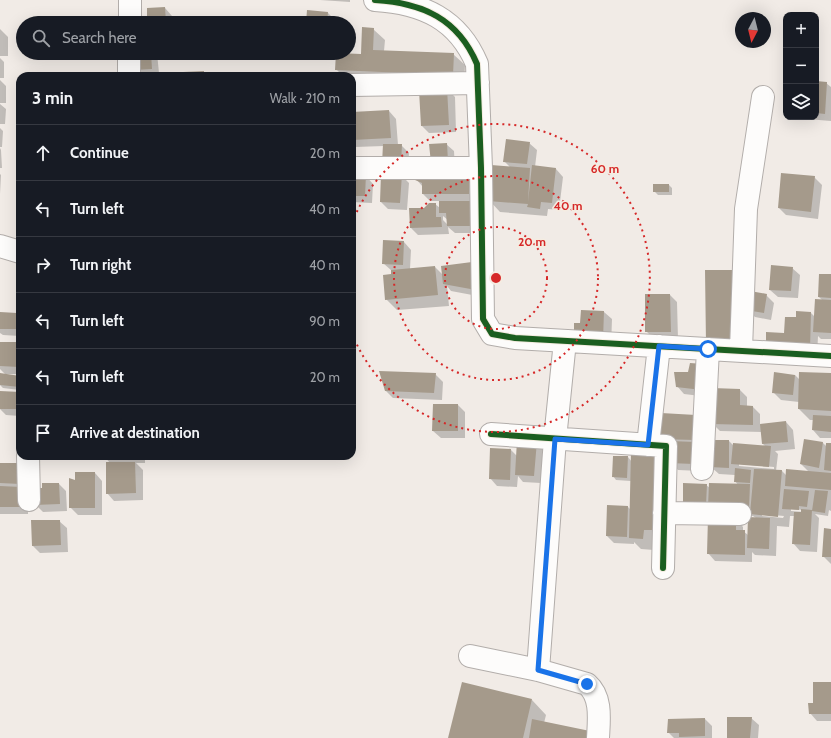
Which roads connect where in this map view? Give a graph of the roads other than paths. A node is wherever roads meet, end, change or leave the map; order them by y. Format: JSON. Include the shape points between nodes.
{"nodes":[{"id":1,"x":130,"y":0,"type":"edge"},
{"id":2,"x":375,"y":0,"type":"edge"},
{"id":3,"x":130,"y":16,"type":"edge"},
{"id":4,"x":129,"y":60,"type":"edge"},
{"id":5,"x":129,"y":72,"type":"edge"},
{"id":6,"x":478,"y":83,"type":"junction"},
{"id":7,"x":356,"y":85,"type":"edge"},
{"id":8,"x":763,"y":97,"type":"dead end"},
{"id":9,"x":356,"y":168,"type":"edge"},
{"id":10,"x":481,"y":168,"type":"junction"},
{"id":11,"x":0,"y":246,"type":"edge"},
{"id":12,"x":16,"y":251,"type":"edge"},
{"id":13,"x":565,"y":341,"type":"junction"},
{"id":14,"x":659,"y":346,"type":"junction"},
{"id":15,"x":708,"y":349,"type":"junction"},
{"id":16,"x":741,"y":350,"type":"junction"},
{"id":17,"x":831,"y":356,"type":"edge"},
{"id":18,"x":491,"y":434,"type":"dead end"},
{"id":19,"x":555,"y":439,"type":"junction"},
{"id":20,"x":648,"y":445,"type":"junction"},
{"id":21,"x":28,"y":460,"type":"edge"},
{"id":22,"x":702,"y":469,"type":"dead end"},
{"id":23,"x":29,"y":500,"type":"dead end"},
{"id":24,"x":664,"y":513,"type":"junction"},
{"id":25,"x":740,"y":514,"type":"dead end"},
{"id":26,"x":663,"y":568,"type":"dead end"},
{"id":27,"x":470,"y":656,"type":"dead end"},
{"id":28,"x":538,"y":670,"type":"junction"},
{"id":29,"x":598,"y":738,"type":"edge"}],
"edges":[{"from":1,"to":3,"type":"street"},
{"from":2,"to":6,"type":"street","via":[[420,7],[438,15],[454,29],[472,52],[477,64]]},
{"from":4,"to":5,"type":"street"},
{"from":6,"to":7,"type":"street"},
{"from":6,"to":10,"type":"street"},
{"from":8,"to":16,"type":"street","via":[[746,209]]},
{"from":9,"to":10,"type":"street"},
{"from":10,"to":13,"type":"street","via":[[483,319],[492,334]]},
{"from":11,"to":12,"type":"street"},
{"from":13,"to":14,"type":"street"},
{"from":13,"to":19,"type":"street"},
{"from":14,"to":15,"type":"street"},
{"from":14,"to":20,"type":"street"},
{"from":15,"to":16,"type":"street"},
{"from":15,"to":22,"type":"street"},
{"from":16,"to":17,"type":"street"},
{"from":18,"to":19,"type":"street"},
{"from":19,"to":20,"type":"street"},
{"from":19,"to":28,"type":"street"},
{"from":20,"to":24,"type":"street","via":[[666,446]]},
{"from":21,"to":23,"type":"street"},
{"from":24,"to":25,"type":"street"},
{"from":24,"to":26,"type":"street"},
{"from":27,"to":28,"type":"street"},
{"from":28,"to":29,"type":"street","via":[[587,684],[593,689],[599,708]]}]}
